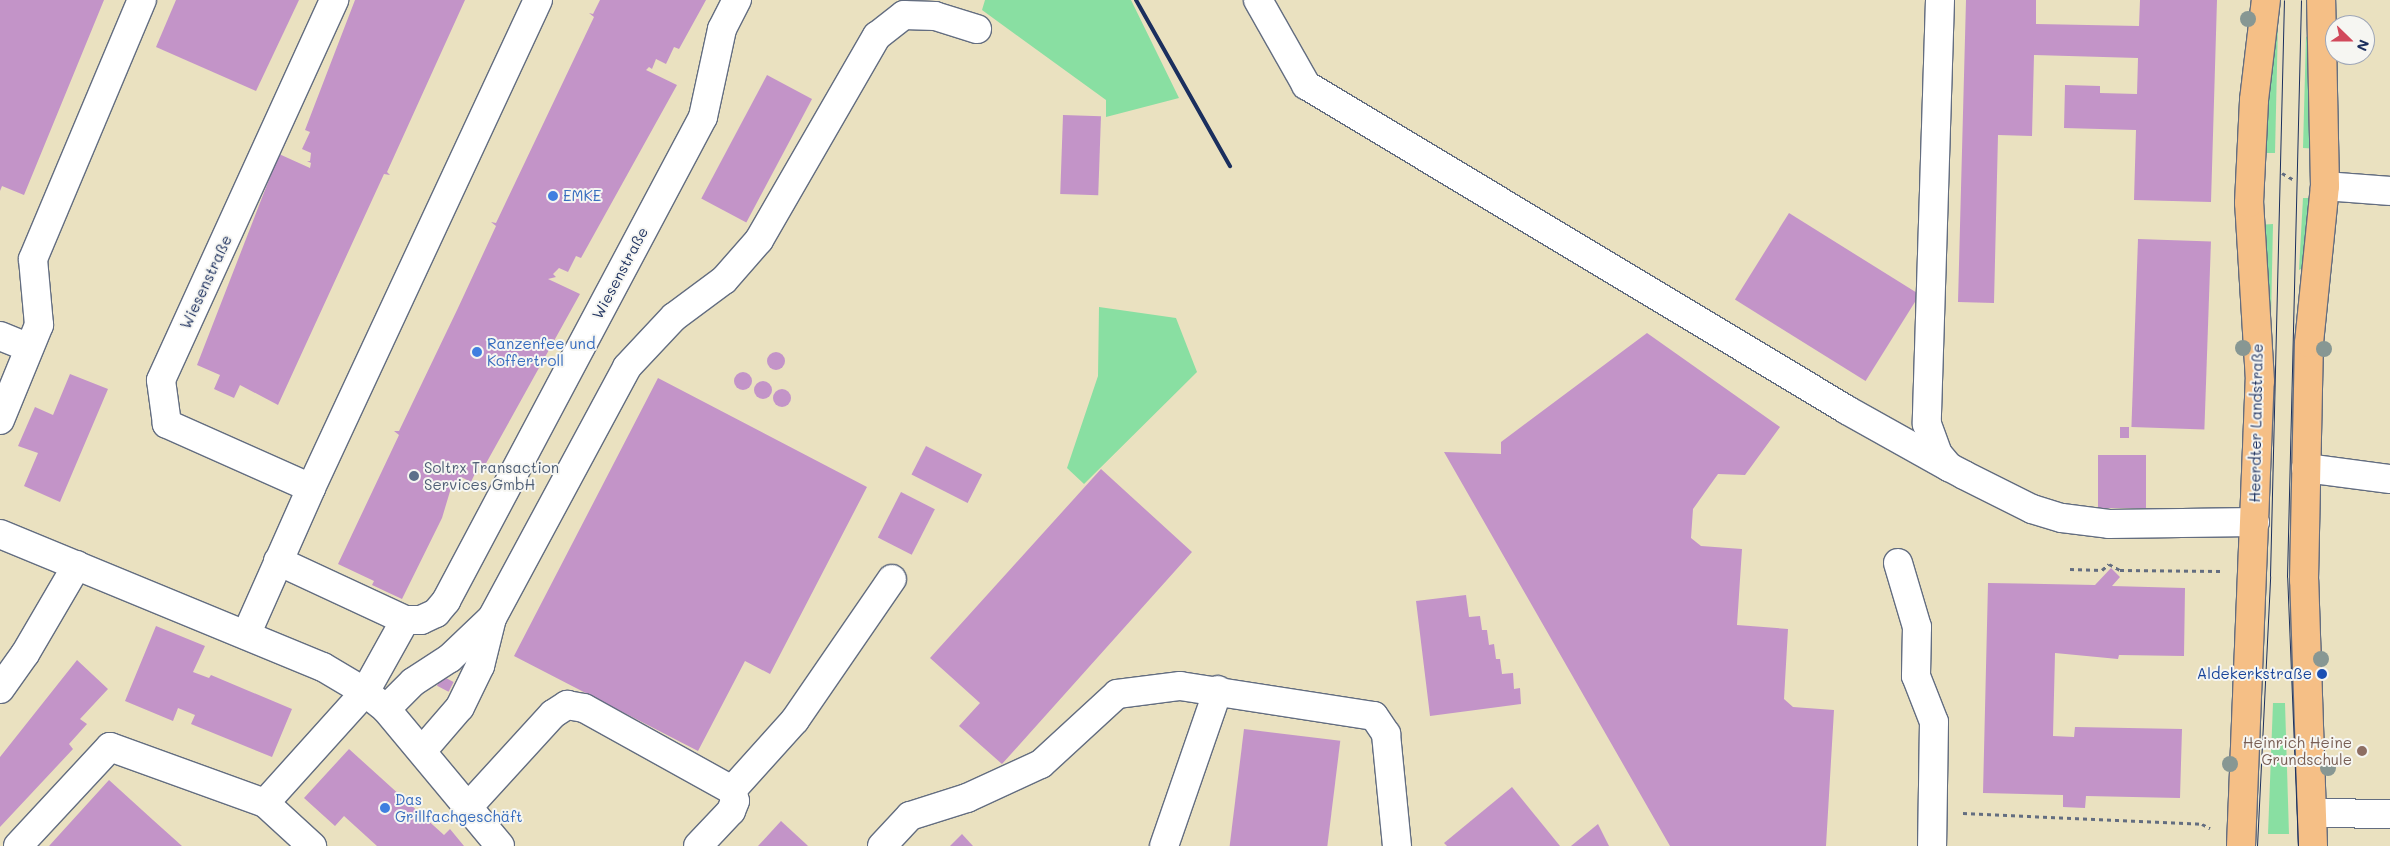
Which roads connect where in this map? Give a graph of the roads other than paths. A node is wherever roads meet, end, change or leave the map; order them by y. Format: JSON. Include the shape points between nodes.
{"nodes":[{"id":1,"x":142,"y":0,"type":"edge"},
{"id":2,"x":334,"y":0,"type":"edge"},
{"id":3,"x":538,"y":0,"type":"edge"},
{"id":4,"x":737,"y":0,"type":"edge"},
{"id":5,"x":1258,"y":0,"type":"edge"},
{"id":6,"x":1940,"y":0,"type":"edge"},
{"id":7,"x":2266,"y":0,"type":"edge"},
{"id":8,"x":2320,"y":0,"type":"edge"},
{"id":9,"x":976,"y":29,"type":"dead end"},
{"id":10,"x":2325,"y":186,"type":"junction"},
{"id":11,"x":2390,"y":191,"type":"edge"},
{"id":12,"x":0,"y":336,"type":"edge"},
{"id":13,"x":29,"y":348,"type":"junction"},
{"id":14,"x":0,"y":420,"type":"edge"},
{"id":15,"x":1949,"y":467,"type":"junction"},
{"id":16,"x":2306,"y":468,"type":"junction"},
{"id":17,"x":2390,"y":479,"type":"edge"},
{"id":18,"x":310,"y":488,"type":"junction"},
{"id":19,"x":2255,"y":522,"type":"junction"},
{"id":20,"x":0,"y":534,"type":"edge"},
{"id":21,"x":278,"y":561,"type":"junction"},
{"id":22,"x":1898,"y":563,"type":"dead end"},
{"id":23,"x":78,"y":565,"type":"junction"},
{"id":24,"x":892,"y":579,"type":"dead end"},
{"id":25,"x":492,"y":618,"type":"junction"},
{"id":26,"x":405,"y":620,"type":"junction"},
{"id":27,"x":246,"y":635,"type":"junction"},
{"id":28,"x":0,"y":689,"type":"edge"},
{"id":29,"x":1218,"y":690,"type":"junction"},
{"id":30,"x":365,"y":692,"type":"junction"},
{"id":31,"x":386,"y":709,"type":"junction"},
{"id":32,"x":422,"y":751,"type":"junction"},
{"id":33,"x":732,"y":790,"type":"junction"},
{"id":34,"x":265,"y":803,"type":"junction"},
{"id":35,"x":468,"y":807,"type":"junction"},
{"id":36,"x":2313,"y":813,"type":"junction"},
{"id":37,"x":2390,"y":814,"type":"edge"},
{"id":38,"x":2242,"y":845,"type":"edge"},
{"id":39,"x":18,"y":846,"type":"edge"},
{"id":40,"x":312,"y":846,"type":"edge"},
{"id":41,"x":500,"y":846,"type":"edge"},
{"id":42,"x":698,"y":846,"type":"edge"},
{"id":43,"x":882,"y":846,"type":"edge"},
{"id":44,"x":1164,"y":846,"type":"edge"},
{"id":45,"x":1397,"y":846,"type":"edge"},
{"id":46,"x":1932,"y":846,"type":"edge"},
{"id":47,"x":2312,"y":846,"type":"edge"}],
"edges":[{"from":1,"to":13,"type":"street","via":[[33,259],[39,325]]},
{"from":2,"to":18,"type":"street","name":"Wiesenstraße","via":[[161,380],[167,424]]},
{"from":3,"to":18,"type":"street"},
{"from":4,"to":26,"type":"street","name":"Wiesenstraße","via":[[722,29],[703,117],[446,601],[436,613],[421,620]]},
{"from":5,"to":15,"type":"street","via":[[1306,86],[1847,410]]},
{"from":6,"to":15,"type":"street","via":[[1927,424],[1938,454]]},
{"from":7,"to":19,"type":"main road","name":"Heerdter Landstraße","via":[[2254,100],[2249,203],[2260,381]]},
{"from":8,"to":10,"type":"main road"},
{"from":9,"to":25,"type":"street","via":[[935,16],[904,15],[877,36],[759,240],[724,280],[674,317],[628,367]]},
{"from":10,"to":11,"type":"street"},
{"from":10,"to":16,"type":"main road","via":[[2309,343]]},
{"from":12,"to":13,"type":"street"},
{"from":13,"to":14,"type":"street"},
{"from":15,"to":19,"type":"street","via":[[2032,509],[2087,523]]},
{"from":16,"to":17,"type":"street"},
{"from":16,"to":36,"type":"main road","via":[[2304,580]]},
{"from":18,"to":21,"type":"street"},
{"from":19,"to":38,"type":"main road","name":"Heerdter Landstraße"},
{"from":20,"to":23,"type":"street"},
{"from":21,"to":26,"type":"street"},
{"from":21,"to":27,"type":"street"},
{"from":22,"to":46,"type":"street","via":[[1917,626],[1916,676],[1934,722]]},
{"from":23,"to":27,"type":"street"},
{"from":23,"to":28,"type":"street","via":[[25,654]]},
{"from":24,"to":33,"type":"street","via":[[796,720]]},
{"from":25,"to":31,"type":"street","via":[[450,658],[413,682]]},
{"from":25,"to":32,"type":"street","via":[[480,666],[460,707]]},
{"from":26,"to":30,"type":"street"},
{"from":27,"to":30,"type":"street","via":[[323,667]]},
{"from":29,"to":43,"type":"street","via":[[1180,686],[1118,694],[1041,764],[967,798],[910,816]]},
{"from":29,"to":44,"type":"street"},
{"from":29,"to":45,"type":"street","via":[[1374,716],[1386,734]]},
{"from":30,"to":31,"type":"street"},
{"from":30,"to":34,"type":"street"},
{"from":31,"to":32,"type":"street"},
{"from":32,"to":35,"type":"street"},
{"from":33,"to":35,"type":"street","via":[[584,708],[567,705],[553,714]]},
{"from":33,"to":42,"type":"street","via":[[735,801],[731,811]]},
{"from":34,"to":39,"type":"street","via":[[110,747]]},
{"from":34,"to":40,"type":"street"},
{"from":35,"to":41,"type":"street"},
{"from":36,"to":37,"type":"street"},
{"from":36,"to":47,"type":"main road"}]}
